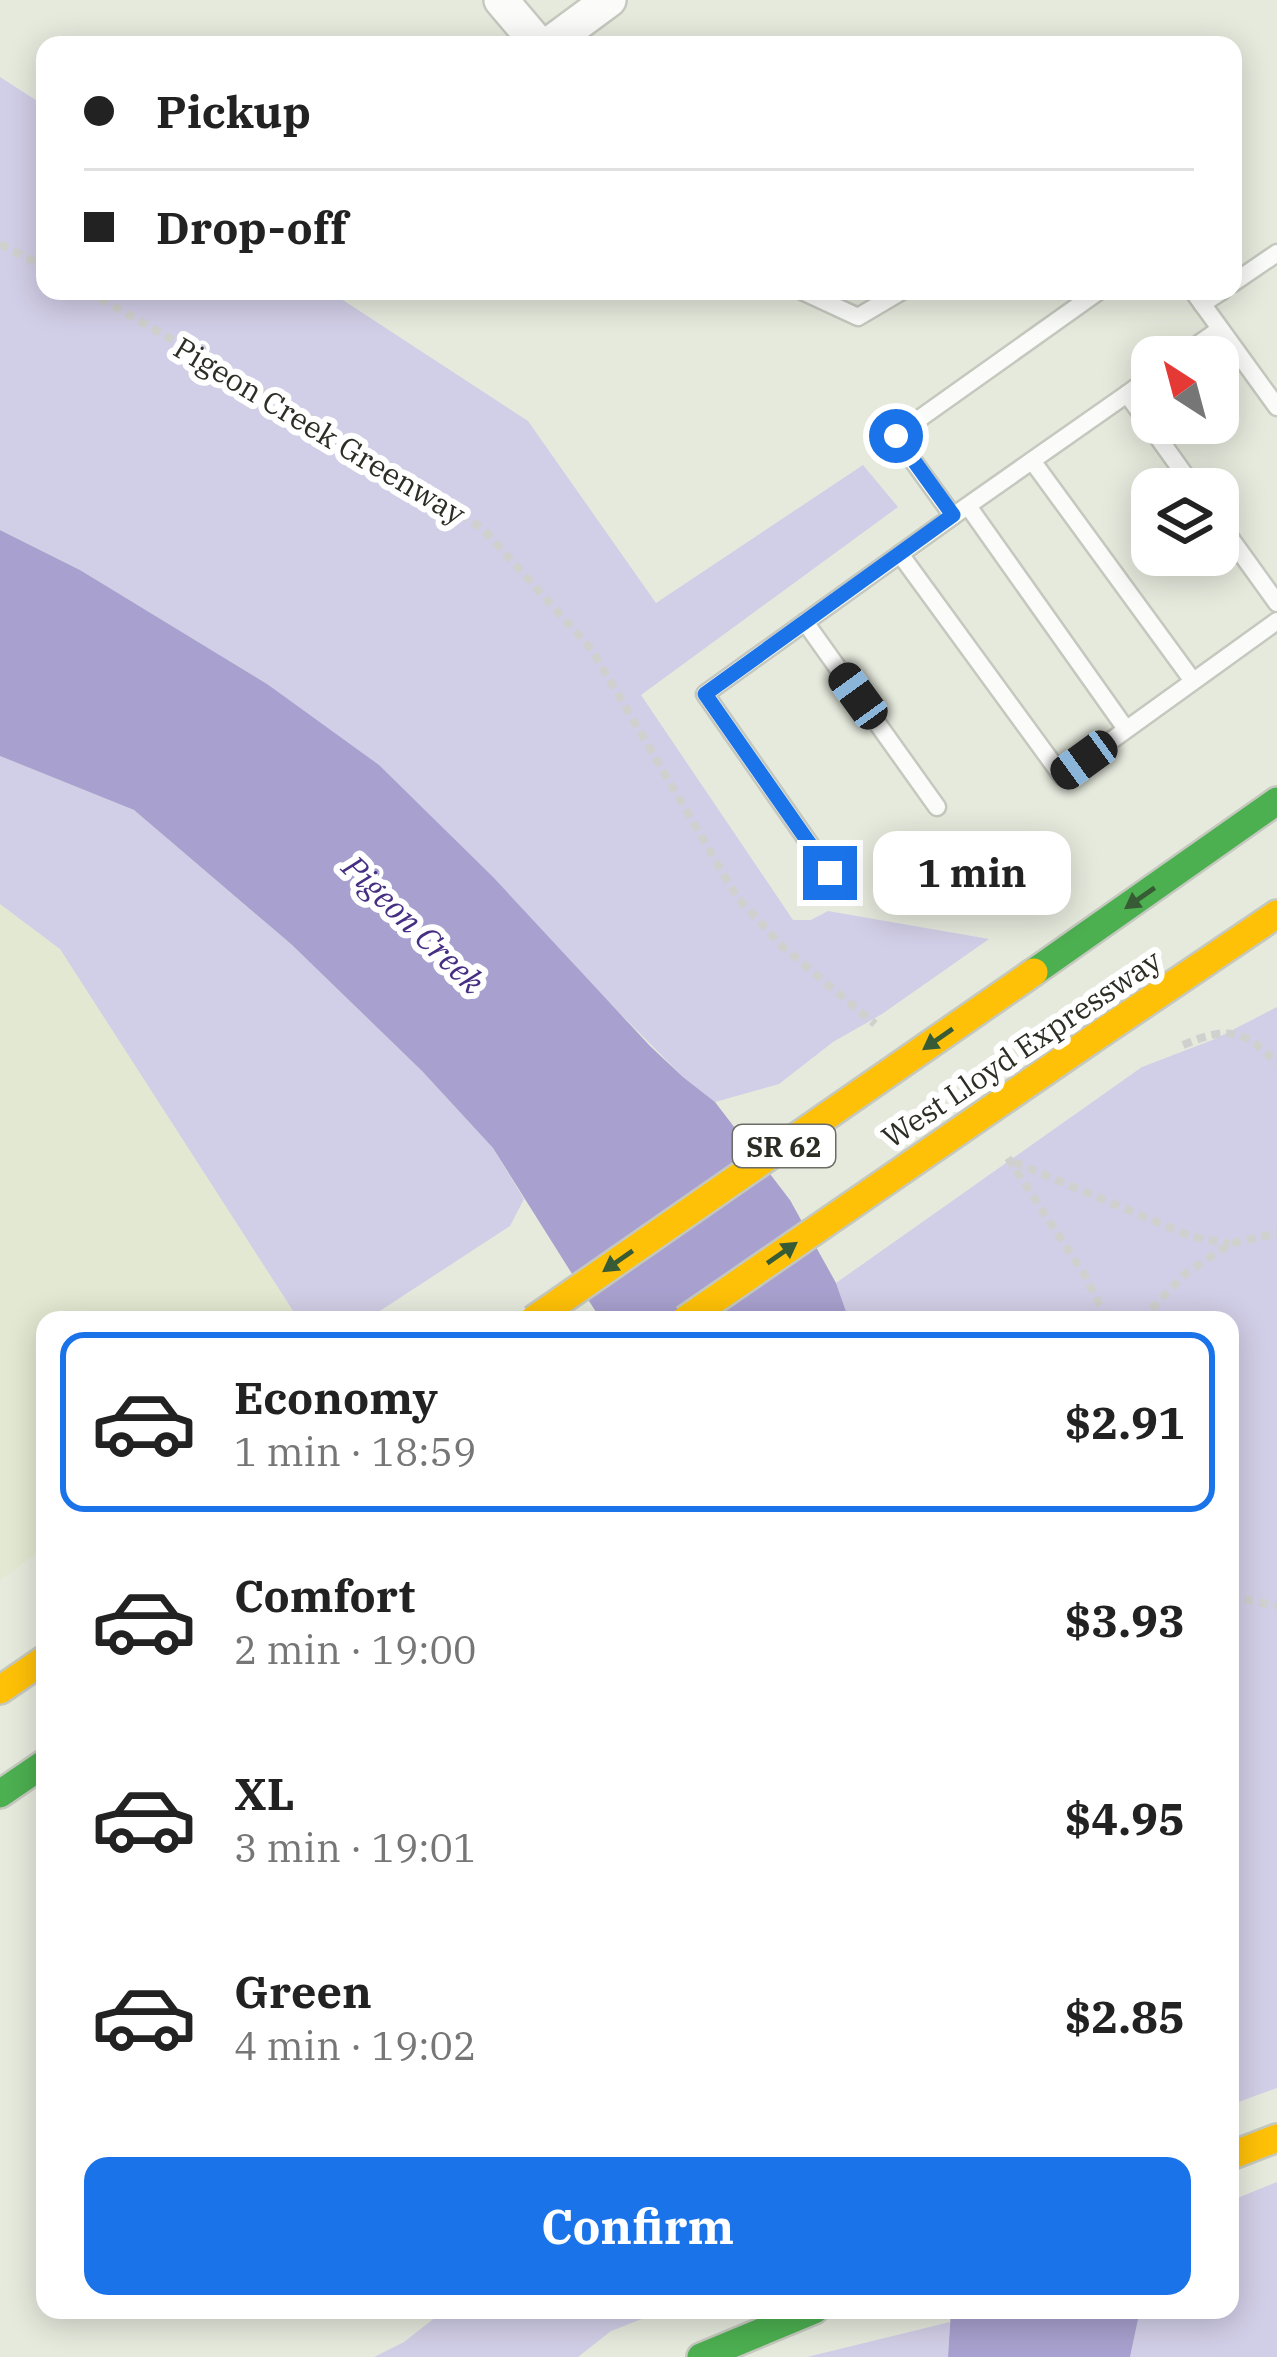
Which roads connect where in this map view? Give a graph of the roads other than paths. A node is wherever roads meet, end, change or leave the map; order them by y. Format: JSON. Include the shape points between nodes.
{"nodes":[{"id":1,"x":501,"y":0,"type":"edge"},
{"id":2,"x":609,"y":0,"type":"edge"},
{"id":3,"x":531,"y":36,"type":"edge"},
{"id":4,"x":560,"y":36,"type":"edge"},
{"id":5,"x":1277,"y":253,"type":"edge"},
{"id":6,"x":1242,"y":277,"type":"edge"},
{"id":7,"x":821,"y":300,"type":"edge"},
{"id":8,"x":887,"y":300,"type":"edge"},
{"id":9,"x":1086,"y":300,"type":"edge"},
{"id":10,"x":1199,"y":300,"type":"edge"},
{"id":11,"x":1220,"y":328,"type":"junction"},
{"id":12,"x":1209,"y":336,"type":"edge"},
{"id":13,"x":1131,"y":391,"type":"edge"},
{"id":14,"x":1127,"y":394,"type":"junction"},
{"id":15,"x":1277,"y":407,"type":"edge"},
{"id":16,"x":1033,"y":462,"type":"junction"},
{"id":17,"x":1180,"y":468,"type":"edge"},
{"id":18,"x":960,"y":510,"type":"junction"},
{"id":19,"x":1239,"y":550,"type":"edge"},
{"id":20,"x":900,"y":554,"type":"junction"},
{"id":21,"x":1277,"y":603,"type":"edge"},
{"id":22,"x":1277,"y":621,"type":"edge"},
{"id":23,"x":805,"y":622,"type":"junction"},
{"id":24,"x":1193,"y":681,"type":"junction"},
{"id":25,"x":1126,"y":729,"type":"junction"},
{"id":26,"x":1277,"y":799,"type":"edge"},
{"id":27,"x":937,"y":807,"type":"dead end"},
{"id":28,"x":830,"y":873,"type":"dead end"},
{"id":29,"x":1277,"y":914,"type":"edge"},
{"id":30,"x":546,"y":1311,"type":"edge"},
{"id":31,"x":698,"y":1311,"type":"edge"},
{"id":32,"x":36,"y":1665,"type":"edge"},
{"id":33,"x":0,"y":1690,"type":"edge"},
{"id":34,"x":36,"y":1769,"type":"edge"},
{"id":35,"x":0,"y":1794,"type":"edge"},
{"id":36,"x":1277,"y":2138,"type":"edge"},
{"id":37,"x":1239,"y":2153,"type":"edge"},
{"id":38,"x":792,"y":2319,"type":"edge"},
{"id":39,"x":701,"y":2357,"type":"edge"}],
"edges":[{"from":1,"to":3,"type":"street"},
{"from":2,"to":4,"type":"street"},
{"from":5,"to":6,"type":"lane"},
{"from":7,"to":8,"type":"lane","via":[[858,317]]},
{"from":9,"to":18,"type":"lane","via":[[896,436]]},
{"from":10,"to":11,"type":"lane"},
{"from":11,"to":12,"type":"lane"},
{"from":11,"to":15,"type":"lane"},
{"from":13,"to":14,"type":"lane"},
{"from":14,"to":16,"type":"lane"},
{"from":14,"to":17,"type":"lane"},
{"from":16,"to":18,"type":"lane"},
{"from":16,"to":24,"type":"lane"},
{"from":18,"to":20,"type":"lane"},
{"from":18,"to":25,"type":"lane"},
{"from":19,"to":21,"type":"lane"},
{"from":20,"to":23,"type":"lane"},
{"from":20,"to":25,"type":"lane","via":[[1061,776]]},
{"from":22,"to":24,"type":"lane"},
{"from":23,"to":27,"type":"lane"},
{"from":23,"to":28,"type":"lane","via":[[705,694]]},
{"from":24,"to":25,"type":"lane"},
{"from":26,"to":30,"type":"main road","name":"West Lloyd Expressway","number":"SR 62","one_way":true,"bridge":true},
{"from":31,"to":29,"type":"main road","name":"West Lloyd Expressway","number":"SR 62","one_way":true,"bridge":true},
{"from":32,"to":33,"type":"main road"},
{"from":34,"to":35,"type":"main road"},
{"from":36,"to":37,"type":"main road"},
{"from":38,"to":39,"type":"main road"}]}
